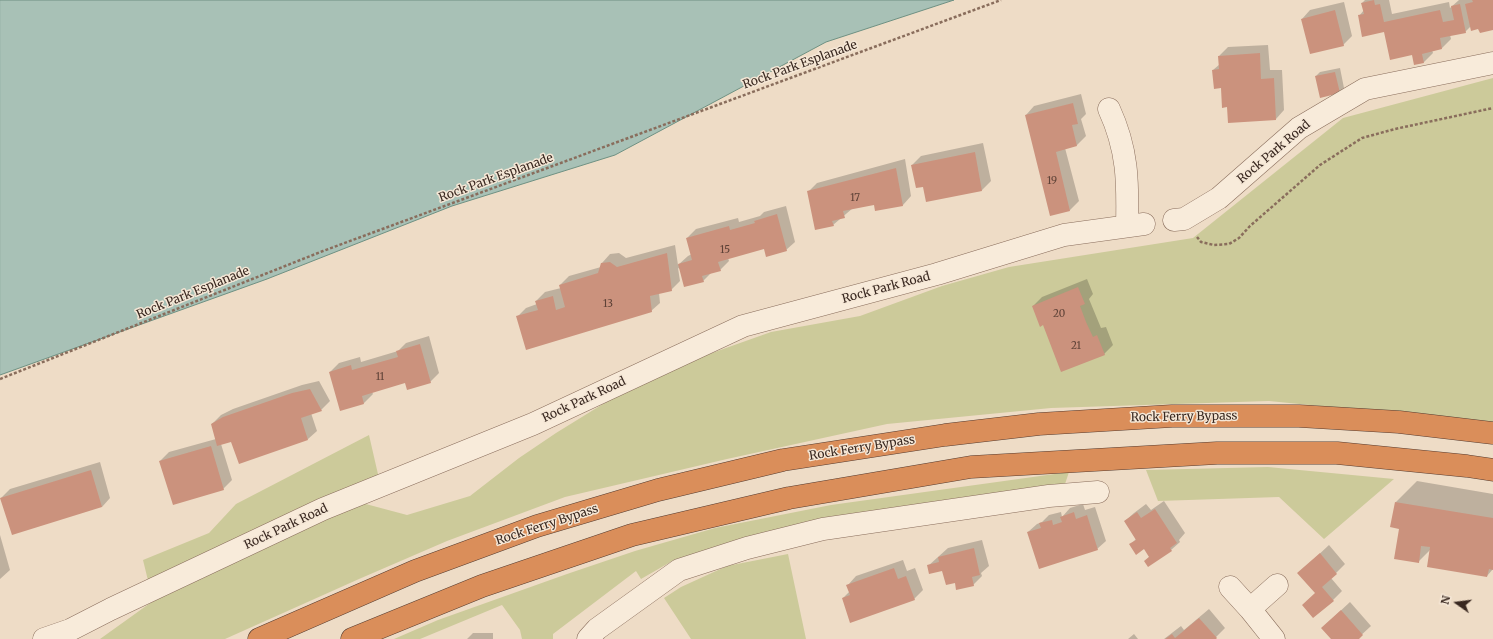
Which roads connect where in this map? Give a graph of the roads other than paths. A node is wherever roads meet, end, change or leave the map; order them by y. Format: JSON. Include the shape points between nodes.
{"nodes":[{"id":1,"x":1493,"y":63,"type":"edge"},
{"id":2,"x":1110,"y":109,"type":"dead end"},
{"id":3,"x":1179,"y":219,"type":"road end"},
{"id":4,"x":1493,"y":433,"type":"edge"},
{"id":5,"x":1493,"y":470,"type":"edge"},
{"id":6,"x":1098,"y":492,"type":"dead end"},
{"id":7,"x":1277,"y":585,"type":"dead end"},
{"id":8,"x":1230,"y":587,"type":"dead end"},
{"id":9,"x":1250,"y":609,"type":"junction"},
{"id":10,"x":44,"y":639,"type":"edge"},
{"id":11,"x":259,"y":639,"type":"edge"},
{"id":12,"x":352,"y":639,"type":"edge"},
{"id":13,"x":588,"y":639,"type":"edge"},
{"id":14,"x":1274,"y":639,"type":"edge"}],
"edges":[{"from":1,"to":3,"type":"street","name":"Rock Park Road","via":[[1365,89],[1299,128],[1219,198]]},
{"from":2,"to":10,"type":"street","name":"Rock Park Road","via":[[1118,127],[1125,156],[1128,200],[1136,225],[1064,235],[937,274],[743,326],[533,424],[323,509],[70,630]]},
{"from":4,"to":11,"type":"highway","name":"Rock Ferry Bypass","via":[[1399,422],[1299,416],[1172,416],[1039,424],[976,431],[783,460],[658,490],[537,526],[415,571]]},
{"from":5,"to":12,"type":"highway","via":[[1337,453],[1217,454],[971,467],[789,498],[632,535],[482,586]]},
{"from":6,"to":13,"type":"street","via":[[1049,496],[823,529],[747,548],[679,570],[597,629]]},
{"from":7,"to":9,"type":"street"},
{"from":8,"to":9,"type":"street"},
{"from":9,"to":14,"type":"street"}]}
